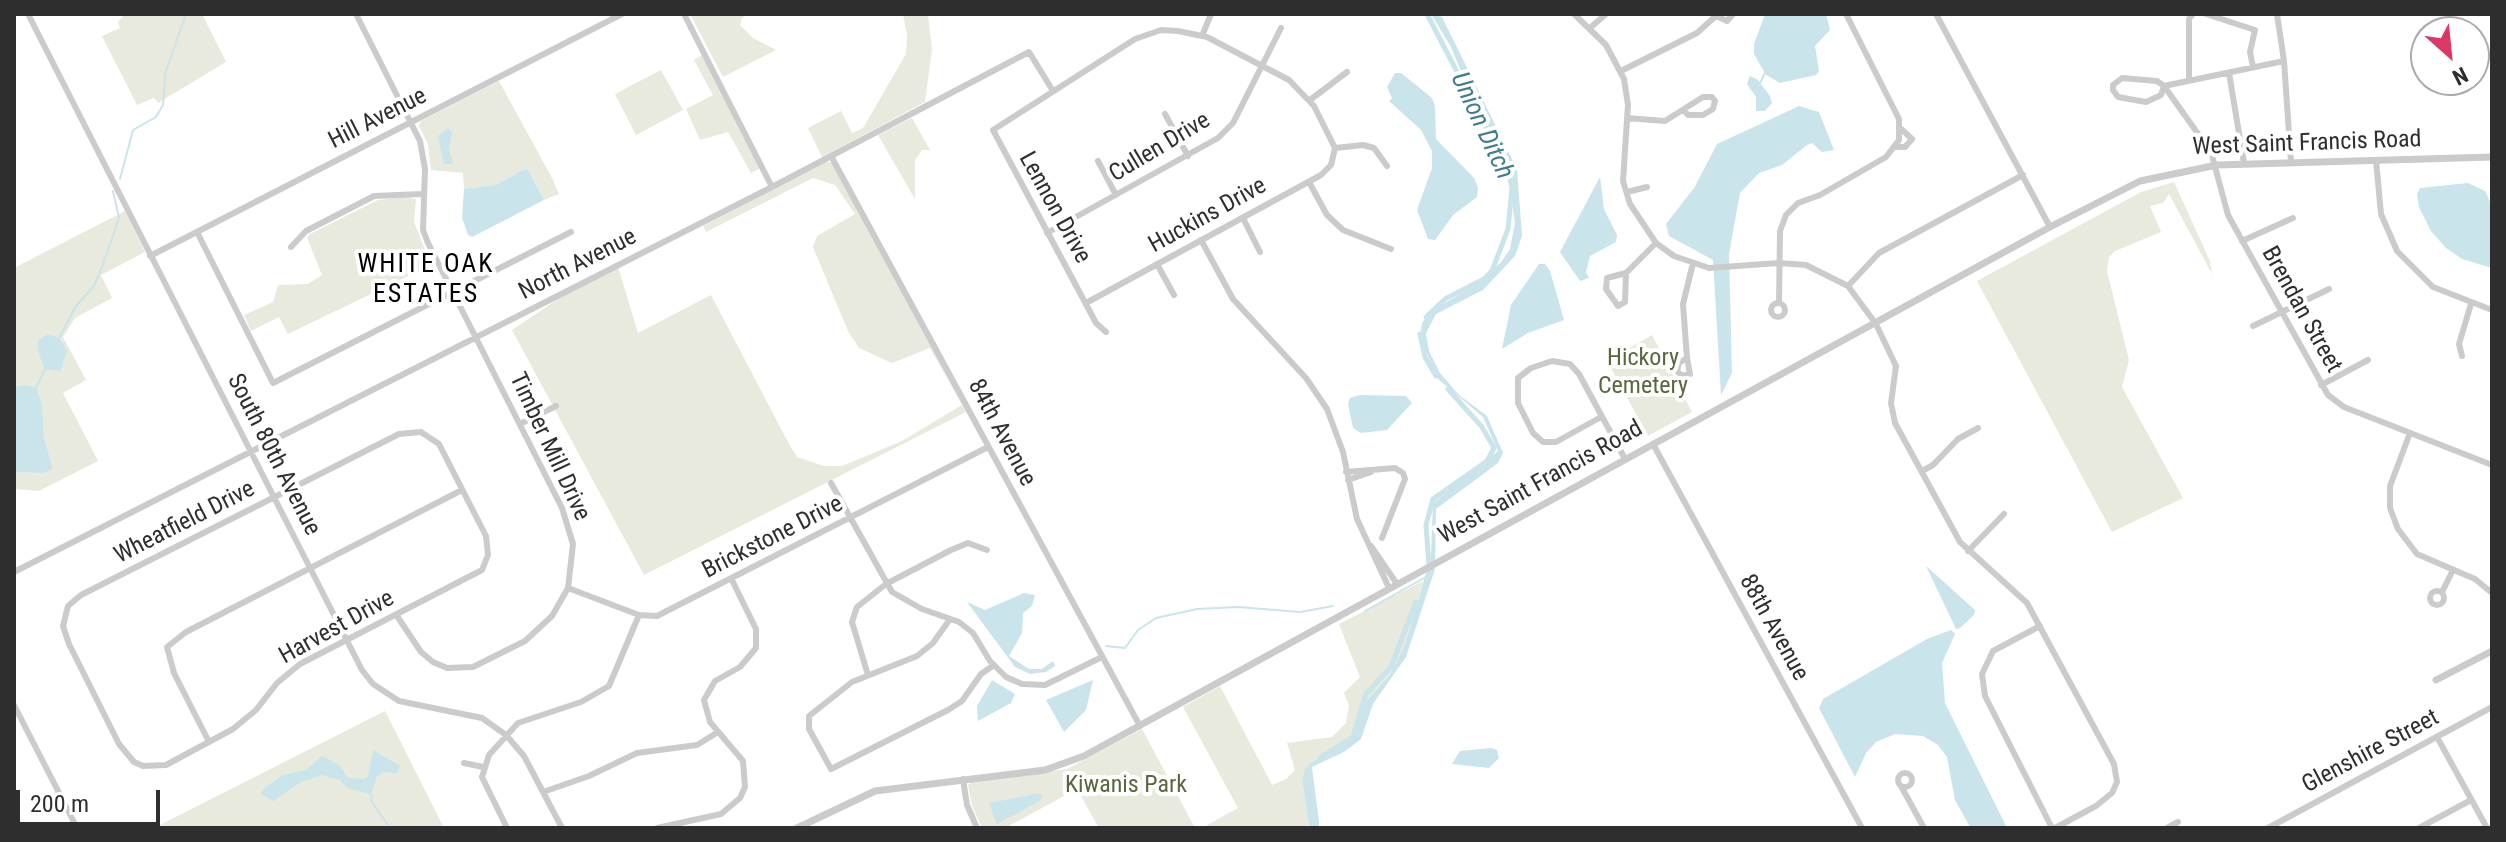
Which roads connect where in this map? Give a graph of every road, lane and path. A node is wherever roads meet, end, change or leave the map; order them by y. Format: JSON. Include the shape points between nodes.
{"nodes":[{"id":1,"x":28,"y":14,"type":"edge"},
{"id":2,"x":356,"y":14,"type":"edge"},
{"id":3,"x":622,"y":14,"type":"edge"},
{"id":4,"x":684,"y":14,"type":"edge"},
{"id":5,"x":1211,"y":14,"type":"edge"},
{"id":6,"x":1574,"y":14,"type":"edge"},
{"id":7,"x":1606,"y":14,"type":"edge"},
{"id":8,"x":1733,"y":14,"type":"edge"},
{"id":9,"x":1846,"y":14,"type":"edge"},
{"id":10,"x":1936,"y":14,"type":"edge"},
{"id":11,"x":2193,"y":14,"type":"edge"},
{"id":12,"x":2206,"y":14,"type":"edge"},
{"id":13,"x":2277,"y":14,"type":"edge"},
{"id":14,"x":1717,"y":15,"type":"edge"},
{"id":15,"x":1281,"y":28,"type":"dead end"},
{"id":16,"x":1590,"y":28,"type":"junction"},
{"id":17,"x":1202,"y":36,"type":"junction"},
{"id":18,"x":2284,"y":61,"type":"junction"},
{"id":19,"x":1262,"y":65,"type":"junction"},
{"id":20,"x":2253,"y":67,"type":"junction"},
{"id":21,"x":1621,"y":71,"type":"junction"},
{"id":22,"x":1347,"y":72,"type":"dead end"},
{"id":23,"x":2229,"y":73,"type":"junction"},
{"id":24,"x":2189,"y":80,"type":"junction"},
{"id":25,"x":2164,"y":86,"type":"junction"},
{"id":26,"x":1053,"y":91,"type":"junction"},
{"id":27,"x":1310,"y":100,"type":"junction"},
{"id":28,"x":1683,"y":110,"type":"junction"},
{"id":29,"x":1165,"y":114,"type":"dead end"},
{"id":30,"x":1627,"y":118,"type":"junction"},
{"id":31,"x":411,"y":123,"type":"junction"},
{"id":32,"x":1899,"y":127,"type":"junction"},
{"id":33,"x":1894,"y":147,"type":"junction"},
{"id":34,"x":1335,"y":148,"type":"junction"},
{"id":35,"x":831,"y":156,"type":"junction"},
{"id":36,"x":1188,"y":156,"type":"junction"},
{"id":37,"x":2492,"y":157,"type":"edge"},
{"id":38,"x":2376,"y":160,"type":"junction"},
{"id":39,"x":1098,"y":161,"type":"dead end"},
{"id":40,"x":2291,"y":162,"type":"junction"},
{"id":41,"x":2244,"y":163,"type":"junction"},
{"id":42,"x":2217,"y":165,"type":"junction"},
{"id":43,"x":1387,"y":166,"type":"dead end"},
{"id":44,"x":2023,"y":175,"type":"junction"},
{"id":45,"x":1309,"y":182,"type":"junction"},
{"id":46,"x":772,"y":187,"type":"junction"},
{"id":47,"x":1647,"y":187,"type":"dead end"},
{"id":48,"x":1627,"y":192,"type":"junction"},
{"id":49,"x":422,"y":194,"type":"junction"},
{"id":50,"x":1116,"y":195,"type":"junction"},
{"id":51,"x":1243,"y":218,"type":"junction"},
{"id":52,"x":2293,"y":218,"type":"dead end"},
{"id":53,"x":2050,"y":227,"type":"junction"},
{"id":54,"x":197,"y":232,"type":"junction"},
{"id":55,"x":571,"y":232,"type":"dead end"},
{"id":56,"x":1047,"y":233,"type":"junction"},
{"id":57,"x":1201,"y":240,"type":"junction"},
{"id":58,"x":2242,"y":241,"type":"junction"},
{"id":59,"x":1656,"y":243,"type":"junction"},
{"id":60,"x":291,"y":247,"type":"dead end"},
{"id":61,"x":1391,"y":249,"type":"dead end"},
{"id":62,"x":1260,"y":252,"type":"dead end"},
{"id":63,"x":150,"y":256,"type":"junction"},
{"id":64,"x":1693,"y":263,"type":"junction"},
{"id":65,"x":1779,"y":263,"type":"junction"},
{"id":66,"x":1157,"y":264,"type":"junction"},
{"id":67,"x":1626,"y":273,"type":"junction"},
{"id":68,"x":1848,"y":286,"type":"junction"},
{"id":69,"x":2329,"y":289,"type":"dead end"},
{"id":70,"x":453,"y":292,"type":"junction"},
{"id":71,"x":1174,"y":295,"type":"dead end"},
{"id":72,"x":1086,"y":303,"type":"junction"},
{"id":73,"x":1779,"y":303,"type":"dead end"},
{"id":74,"x":2471,"y":304,"type":"junction"},
{"id":75,"x":2492,"y":310,"type":"edge"},
{"id":76,"x":2281,"y":311,"type":"junction"},
{"id":77,"x":1876,"y":324,"type":"junction"},
{"id":78,"x":2253,"y":326,"type":"dead end"},
{"id":79,"x":1106,"y":332,"type":"dead end"},
{"id":80,"x":475,"y":336,"type":"junction"},
{"id":81,"x":2462,"y":356,"type":"dead end"},
{"id":82,"x":1687,"y":358,"type":"dead end"},
{"id":83,"x":2368,"y":360,"type":"dead end"},
{"id":84,"x":2321,"y":385,"type":"junction"},
{"id":85,"x":556,"y":406,"type":"dead end"},
{"id":86,"x":1601,"y":417,"type":"junction"},
{"id":87,"x":520,"y":424,"type":"junction"},
{"id":88,"x":1978,"y":428,"type":"dead end"},
{"id":89,"x":2410,"y":433,"type":"junction"},
{"id":90,"x":1653,"y":444,"type":"junction"},
{"id":91,"x":988,"y":447,"type":"junction"},
{"id":92,"x":252,"y":453,"type":"junction"},
{"id":93,"x":1625,"y":459,"type":"junction"},
{"id":94,"x":2492,"y":465,"type":"edge"},
{"id":95,"x":1922,"y":471,"type":"junction"},
{"id":96,"x":1346,"y":472,"type":"junction"},
{"id":97,"x":1371,"y":472,"type":"junction"},
{"id":98,"x":1348,"y":480,"type":"junction"},
{"id":99,"x":831,"y":483,"type":"dead end"},
{"id":100,"x":462,"y":490,"type":"junction"},
{"id":101,"x":275,"y":498,"type":"junction"},
{"id":102,"x":2004,"y":514,"type":"dead end"},
{"id":103,"x":850,"y":519,"type":"junction"},
{"id":104,"x":1382,"y":538,"type":"dead end"},
{"id":105,"x":987,"y":550,"type":"dead end"},
{"id":106,"x":1968,"y":551,"type":"junction"},
{"id":107,"x":311,"y":569,"type":"junction"},
{"id":108,"x":2453,"y":570,"type":"junction"},
{"id":109,"x":14,"y":572,"type":"edge"},
{"id":110,"x":732,"y":580,"type":"junction"},
{"id":111,"x":886,"y":584,"type":"junction"},
{"id":112,"x":1393,"y":586,"type":"junction"},
{"id":113,"x":568,"y":588,"type":"junction"},
{"id":114,"x":2442,"y":592,"type":"dead end"},
{"id":115,"x":2492,"y":593,"type":"edge"},
{"id":116,"x":639,"y":615,"type":"junction"},
{"id":117,"x":397,"y":616,"type":"junction"},
{"id":118,"x":950,"y":619,"type":"junction"},
{"id":119,"x":2040,"y":626,"type":"junction"},
{"id":120,"x":347,"y":641,"type":"junction"},
{"id":121,"x":2492,"y":651,"type":"edge"},
{"id":122,"x":1102,"y":657,"type":"junction"},
{"id":123,"x":994,"y":665,"type":"junction"},
{"id":124,"x":868,"y":675,"type":"junction"},
{"id":125,"x":2436,"y":680,"type":"dead end"},
{"id":126,"x":14,"y":705,"type":"edge"},
{"id":127,"x":2492,"y":707,"type":"edge"},
{"id":128,"x":1140,"y":726,"type":"junction"},
{"id":129,"x":718,"y":732,"type":"junction"},
{"id":130,"x":506,"y":735,"type":"junction"},
{"id":131,"x":2437,"y":737,"type":"junction"},
{"id":132,"x":209,"y":742,"type":"junction"},
{"id":133,"x":464,"y":763,"type":"dead end"},
{"id":134,"x":143,"y":766,"type":"joint"},
{"id":135,"x":483,"y":767,"type":"junction"},
{"id":136,"x":963,"y":779,"type":"junction"},
{"id":137,"x":1901,"y":786,"type":"dead end"},
{"id":138,"x":543,"y":792,"type":"junction"},
{"id":139,"x":2471,"y":800,"type":"junction"},
{"id":140,"x":2178,"y":822,"type":"dead end"},
{"id":141,"x":77,"y":828,"type":"edge"},
{"id":142,"x":507,"y":828,"type":"edge"},
{"id":143,"x":562,"y":828,"type":"edge"},
{"id":144,"x":657,"y":828,"type":"edge"},
{"id":145,"x":797,"y":828,"type":"edge"},
{"id":146,"x":977,"y":828,"type":"edge"},
{"id":147,"x":1862,"y":828,"type":"edge"},
{"id":148,"x":1924,"y":828,"type":"edge"},
{"id":149,"x":2053,"y":828,"type":"edge"},
{"id":150,"x":2167,"y":828,"type":"edge"},
{"id":151,"x":2268,"y":828,"type":"edge"},
{"id":152,"x":2419,"y":828,"type":"edge"},
{"id":153,"x":2487,"y":828,"type":"edge"}],
"edges":[{"from":1,"to":63,"type":"street","name":"South 80th Avenue"},
{"from":2,"to":31,"type":"street","name":"Timber Mill Drive"},
{"from":3,"to":31,"type":"street","name":"Hill Avenue"},
{"from":4,"to":46,"type":"street"},
{"from":5,"to":17,"type":"street"},
{"from":6,"to":16,"type":"street"},
{"from":7,"to":16,"type":"street"},
{"from":8,"to":14,"type":"street","via":[[1727,21]]},
{"from":9,"to":32,"type":"street"},
{"from":10,"to":44,"type":"street"},
{"from":11,"to":24,"type":"street"},
{"from":12,"to":20,"type":"street","via":[[2255,30]]},
{"from":13,"to":18,"type":"street"},
{"from":14,"to":21,"type":"street","via":[[1697,33]]},
{"from":15,"to":19,"type":"street","name":"Cullen Drive"},
{"from":16,"to":21,"type":"street"},
{"from":17,"to":19,"type":"street"},
{"from":17,"to":26,"type":"street","via":[[1161,30],[1141,36]]},
{"from":18,"to":20,"type":"street"},
{"from":18,"to":40,"type":"street"},
{"from":19,"to":27,"type":"street"},
{"from":19,"to":36,"type":"street","name":"Cullen Drive","via":[[1233,123]]},
{"from":20,"to":23,"type":"street"},
{"from":21,"to":30,"type":"street"},
{"from":22,"to":27,"type":"street"},
{"from":23,"to":24,"type":"street"},
{"from":23,"to":41,"type":"street"},
{"from":24,"to":25,"type":"street"},
{"from":25,"to":25,"type":"street","via":[[2161,95],[2146,102],[2118,97],[2113,90],[2122,78]]},
{"from":25,"to":42,"type":"street"},
{"from":26,"to":35,"type":"street","name":"North Avenue","via":[[1029,52]]},
{"from":26,"to":56,"type":"street","name":"Lennon Drive","via":[[993,130]]},
{"from":27,"to":34,"type":"street"},
{"from":28,"to":28,"type":"street","via":[[1708,95],[1715,101],[1703,115]]},
{"from":28,"to":30,"type":"street","via":[[1665,121]]},
{"from":29,"to":36,"type":"street"},
{"from":30,"to":48,"type":"street"},
{"from":31,"to":49,"type":"street","name":"Timber Mill Drive","via":[[423,154]]},
{"from":31,"to":54,"type":"street","name":"Hill Avenue"},
{"from":32,"to":33,"type":"street"},
{"from":32,"to":33,"type":"street","via":[[1912,139],[1905,147]]},
{"from":33,"to":65,"type":"street","via":[[1847,181],[1791,209],[1780,231]]},
{"from":34,"to":43,"type":"street","via":[[1374,148]]},
{"from":34,"to":45,"type":"street","name":"Huckins Drive","via":[[1329,167]]},
{"from":35,"to":46,"type":"street","name":"North Avenue"},
{"from":35,"to":91,"type":"street","name":"84th Avenue"},
{"from":36,"to":50,"type":"street","name":"Cullen Drive"},
{"from":37,"to":38,"type":"street","name":"West Saint Francis Road"},
{"from":38,"to":40,"type":"street","name":"West Saint Francis Road"},
{"from":38,"to":74,"type":"street","via":[[2381,214],[2397,251],[2433,287]]},
{"from":39,"to":50,"type":"street"},
{"from":40,"to":41,"type":"street","name":"West Saint Francis Road"},
{"from":41,"to":42,"type":"street","name":"West Saint Francis Road"},
{"from":42,"to":53,"type":"street","name":"West Saint Francis Road","via":[[2140,181]]},
{"from":42,"to":58,"type":"street","name":"Brendan Street","via":[[2221,196]]},
{"from":44,"to":53,"type":"street"},
{"from":44,"to":68,"type":"street","via":[[1879,253]]},
{"from":45,"to":51,"type":"street","name":"Huckins Drive"},
{"from":45,"to":61,"type":"street","via":[[1327,215],[1343,230]]},
{"from":46,"to":80,"type":"street","name":"North Avenue"},
{"from":47,"to":48,"type":"street"},
{"from":48,"to":59,"type":"street"},
{"from":49,"to":60,"type":"street","via":[[374,196],[306,231]]},
{"from":49,"to":70,"type":"street","name":"Timber Mill Drive","via":[[423,230]]},
{"from":50,"to":56,"type":"street","name":"Cullen Drive"},
{"from":51,"to":57,"type":"street","name":"Huckins Drive"},
{"from":51,"to":62,"type":"street"},
{"from":52,"to":58,"type":"street"},
{"from":53,"to":77,"type":"street","name":"West Saint Francis Road"},
{"from":54,"to":63,"type":"street","name":"Hill Avenue"},
{"from":54,"to":70,"type":"street","via":[[273,383]]},
{"from":55,"to":70,"type":"street"},
{"from":56,"to":72,"type":"street","name":"Lennon Drive"},
{"from":57,"to":66,"type":"street","name":"Huckins Drive"},
{"from":57,"to":96,"type":"street","via":[[1241,310],[1318,394],[1336,429]]},
{"from":58,"to":76,"type":"street","name":"Brendan Street"},
{"from":59,"to":64,"type":"street"},
{"from":59,"to":67,"type":"street"},
{"from":63,"to":92,"type":"street","name":"South 80th Avenue"},
{"from":64,"to":65,"type":"street","via":[[1709,268]]},
{"from":64,"to":82,"type":"street","via":[[1683,304]]},
{"from":65,"to":68,"type":"street","via":[[1806,265]]},
{"from":65,"to":73,"type":"street"},
{"from":66,"to":71,"type":"street"},
{"from":66,"to":72,"type":"street","name":"Huckins Drive"},
{"from":67,"to":67,"type":"street","via":[[1607,278],[1606,289],[1618,306],[1625,302]]},
{"from":68,"to":77,"type":"street"},
{"from":69,"to":76,"type":"street"},
{"from":70,"to":80,"type":"street","name":"Timber Mill Drive"},
{"from":72,"to":79,"type":"street","name":"Lennon Drive"},
{"from":74,"to":75,"type":"street"},
{"from":74,"to":81,"type":"street","via":[[2459,344]]},
{"from":76,"to":78,"type":"street"},
{"from":76,"to":84,"type":"street","name":"Brendan Street"},
{"from":77,"to":90,"type":"street","name":"West Saint Francis Road"},
{"from":77,"to":95,"type":"street","via":[[1896,366],[1893,418]]},
{"from":80,"to":87,"type":"street","name":"Timber Mill Drive"},
{"from":80,"to":92,"type":"street","name":"North Avenue"},
{"from":83,"to":84,"type":"street"},
{"from":84,"to":89,"type":"street","name":"Brendan Street","via":[[2344,407]]},
{"from":85,"to":87,"type":"street"},
{"from":86,"to":86,"type":"street","via":[[1570,364],[1552,361],[1518,378],[1518,403],[1543,442],[1556,442]]},
{"from":86,"to":93,"type":"street"},
{"from":87,"to":113,"type":"street","name":"Timber Mill Drive","via":[[568,522],[573,560]]},
{"from":88,"to":95,"type":"street"},
{"from":89,"to":94,"type":"street","name":"Brendan Street"},
{"from":89,"to":108,"type":"street","via":[[2390,486],[2392,514],[2417,554]]},
{"from":90,"to":93,"type":"street","name":"West Saint Francis Road"},
{"from":90,"to":147,"type":"street","name":"88th Avenue"},
{"from":91,"to":103,"type":"street","name":"Brickstone Drive"},
{"from":91,"to":122,"type":"street","name":"84th Avenue"},
{"from":92,"to":101,"type":"street","name":"South 80th Avenue"},
{"from":92,"to":109,"type":"street","name":"North Avenue"},
{"from":93,"to":112,"type":"street","name":"West Saint Francis Road"},
{"from":95,"to":106,"type":"street"},
{"from":96,"to":97,"type":"street"},
{"from":96,"to":98,"type":"street"},
{"from":97,"to":98,"type":"street"},
{"from":97,"to":104,"type":"street","via":[[1395,468],[1405,479]]},
{"from":98,"to":112,"type":"street","via":[[1368,544]]},
{"from":99,"to":103,"type":"street"},
{"from":100,"to":101,"type":"street","name":"Wheatfield Drive","via":[[439,444],[409,431]]},
{"from":100,"to":107,"type":"street"},
{"from":100,"to":117,"type":"street","name":"Harvest Drive","via":[[488,540],[486,562],[475,576]]},
{"from":101,"to":107,"type":"street","name":"South 80th Avenue"},
{"from":101,"to":134,"type":"street","name":"Wheatfield Drive","via":[[68,606],[63,626],[69,644],[126,755]]},
{"from":102,"to":106,"type":"street"},
{"from":103,"to":110,"type":"street","name":"Brickstone Drive"},
{"from":103,"to":111,"type":"street"},
{"from":105,"to":111,"type":"street","via":[[968,543]]},
{"from":106,"to":119,"type":"street","via":[[2022,598]]},
{"from":107,"to":120,"type":"street","name":"South 80th Avenue"},
{"from":107,"to":132,"type":"street","via":[[186,632],[167,647],[174,673]]},
{"from":108,"to":114,"type":"street"},
{"from":108,"to":115,"type":"street"},
{"from":110,"to":116,"type":"street","name":"Brickstone Drive","via":[[665,613]]},
{"from":110,"to":129,"type":"street","via":[[757,638],[747,661],[709,689],[704,700]]},
{"from":111,"to":118,"type":"street","via":[[900,599]]},
{"from":111,"to":124,"type":"street","via":[[853,614]]},
{"from":112,"to":128,"type":"street","name":"West Saint Francis Road"},
{"from":113,"to":116,"type":"street"},
{"from":113,"to":117,"type":"street","name":"Timber Mill Drive","via":[[541,629],[473,667],[447,668],[433,662]]},
{"from":116,"to":130,"type":"street","via":[[615,677],[601,693],[524,720]]},
{"from":117,"to":120,"type":"street","name":"Harvest Drive"},
{"from":118,"to":123,"type":"street","via":[[973,633]]},
{"from":118,"to":124,"type":"street","via":[[917,656]]},
{"from":119,"to":149,"type":"street","via":[[1993,651],[1982,674],[1985,696]]},
{"from":119,"to":149,"type":"street","via":[[2113,760],[2117,782],[2105,800]]},
{"from":120,"to":130,"type":"street","name":"South 80th Avenue","via":[[373,684],[399,701],[482,718]]},
{"from":120,"to":132,"type":"street","name":"Harvest Drive","via":[[300,664],[256,710]]},
{"from":121,"to":125,"type":"street"},
{"from":122,"to":123,"type":"street","via":[[1045,685],[1022,684]]},
{"from":122,"to":128,"type":"street","name":"84th Avenue"},
{"from":123,"to":124,"type":"street","via":[[948,710],[831,769],[809,729],[809,716]]},
{"from":126,"to":141,"type":"street"},
{"from":127,"to":131,"type":"street","name":"Glenshire Street"},
{"from":128,"to":136,"type":"street","name":"West Saint Francis Road","via":[[1065,764]]},
{"from":129,"to":138,"type":"street","via":[[697,745],[637,753]]},
{"from":129,"to":144,"type":"street","via":[[743,761],[745,787],[740,798],[721,814]]},
{"from":130,"to":135,"type":"street"},
{"from":130,"to":138,"type":"street","name":"South 80th Avenue"},
{"from":131,"to":139,"type":"street"},
{"from":131,"to":151,"type":"street","name":"Glenshire Street"},
{"from":132,"to":134,"type":"street","name":"Harvest Drive","via":[[166,765]]},
{"from":133,"to":135,"type":"street"},
{"from":135,"to":142,"type":"street","via":[[486,789]]},
{"from":136,"to":145,"type":"street","name":"West Saint Francis Road","via":[[875,791]]},
{"from":136,"to":146,"type":"street"},
{"from":137,"to":148,"type":"street"},
{"from":138,"to":143,"type":"street","name":"South 80th Avenue"},
{"from":139,"to":152,"type":"street"},
{"from":139,"to":153,"type":"street"},
{"from":140,"to":150,"type":"street"}]}
